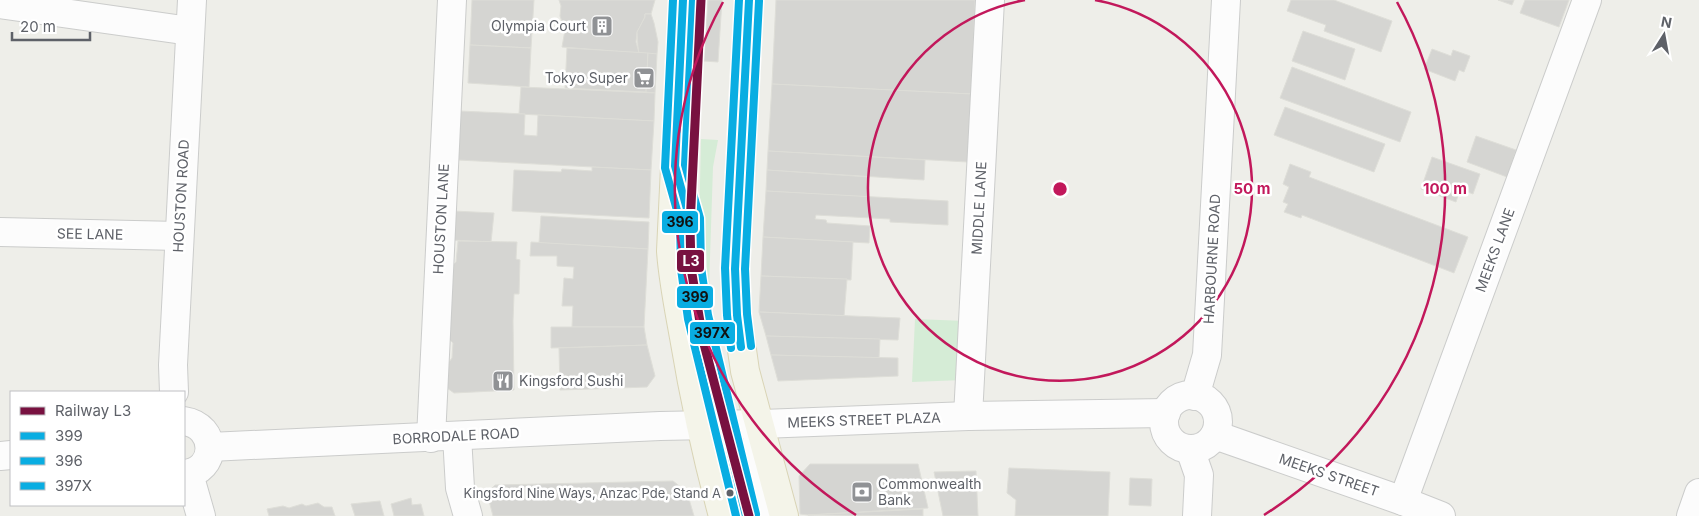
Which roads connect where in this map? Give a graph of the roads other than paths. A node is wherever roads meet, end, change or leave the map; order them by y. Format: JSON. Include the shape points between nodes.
{"nodes":[{"id":1,"x":192,"y":0,"type":"edge"},
{"id":2,"x":452,"y":0,"type":"edge"},
{"id":3,"x":683,"y":0,"type":"edge"},
{"id":4,"x":749,"y":0,"type":"edge"},
{"id":5,"x":990,"y":0,"type":"edge"},
{"id":6,"x":1226,"y":0,"type":"edge"},
{"id":7,"x":1587,"y":0,"type":"edge"},
{"id":8,"x":0,"y":4,"type":"edge"},
{"id":9,"x":190,"y":31,"type":"junction"},
{"id":10,"x":0,"y":232,"type":"edge"},
{"id":11,"x":179,"y":236,"type":"junction"},
{"id":12,"x":174,"y":391,"type":"edge"},
{"id":13,"x":1196,"y":396,"type":"junction"},
{"id":14,"x":1166,"y":413,"type":"junction"},
{"id":15,"x":968,"y":416,"type":"junction"},
{"id":16,"x":185,"y":421,"type":"edge"},
{"id":17,"x":760,"y":424,"type":"junction"},
{"id":18,"x":713,"y":425,"type":"junction"},
{"id":19,"x":1215,"y":435,"type":"junction"},
{"id":20,"x":444,"y":437,"type":"junction"},
{"id":21,"x":210,"y":447,"type":"junction"},
{"id":22,"x":1190,"y":449,"type":"junction"},
{"id":23,"x":186,"y":474,"type":"edge"},
{"id":24,"x":1699,"y":493,"type":"edge"},
{"id":25,"x":1402,"y":501,"type":"junction"},
{"id":26,"x":201,"y":516,"type":"edge"},
{"id":27,"x":468,"y":516,"type":"edge"},
{"id":28,"x":723,"y":516,"type":"edge"},
{"id":29,"x":746,"y":516,"type":"edge"},
{"id":30,"x":768,"y":516,"type":"edge"},
{"id":31,"x":784,"y":516,"type":"edge"},
{"id":32,"x":1197,"y":516,"type":"edge"},
{"id":33,"x":1441,"y":516,"type":"edge"},
{"id":34,"x":1691,"y":516,"type":"edge"}],
"edges":[{"from":1,"to":9,"type":"street","name":"HOUSTON ROAD"},
{"from":2,"to":20,"type":"street","name":"HOUSTON LANE"},
{"from":3,"to":18,"type":"main road","via":[[672,273],[691,379]]},
{"from":4,"to":17,"type":"main road","via":[[735,269],[744,371]]},
{"from":5,"to":15,"type":"street","name":"MIDDLE LANE"},
{"from":6,"to":13,"type":"street","name":"HARBOURNE ROAD","via":[[1207,354]]},
{"from":7,"to":25,"type":"street","name":"MEEKS LANE"},
{"from":8,"to":9,"type":"street"},
{"from":9,"to":11,"type":"street","name":"HOUSTON ROAD"},
{"from":10,"to":11,"type":"street","name":"SEE LANE"},
{"from":11,"to":12,"type":"street","name":"HOUSTON ROAD"},
{"from":13,"to":14,"type":"street","via":[[1177,399]]},
{"from":13,"to":19,"type":"street","via":[[1204,398],[1215,408],[1218,423]]},
{"from":14,"to":15,"type":"street"},
{"from":14,"to":22,"type":"street","via":[[1164,425],[1171,441],[1181,448]]},
{"from":15,"to":17,"type":"street","name":"MEEKS STREET PLAZA"},
{"from":16,"to":21,"type":"street","via":[[201,428]]},
{"from":17,"to":18,"type":"street","name":"MEEKS STREET PLAZA"},
{"from":17,"to":30,"type":"street","via":[[755,459]]},
{"from":17,"to":31,"type":"main road"},
{"from":18,"to":20,"type":"street","name":"BORRODALE ROAD"},
{"from":18,"to":28,"type":"main road","via":[[712,473]]},
{"from":18,"to":29,"type":"street"},
{"from":19,"to":22,"type":"street","via":[[1210,443]]},
{"from":19,"to":25,"type":"street","name":"MEEKS STREET"},
{"from":20,"to":21,"type":"street","name":"BORRODALE ROAD"},
{"from":20,"to":27,"type":"street","name":"HOUSTON LANE"},
{"from":21,"to":23,"type":"street","via":[[204,464],[197,471]]},
{"from":22,"to":32,"type":"street","via":[[1199,475]]},
{"from":23,"to":26,"type":"street"},
{"from":24,"to":34,"type":"street"},
{"from":25,"to":33,"type":"street","name":"MEEKS STREET"}]}
